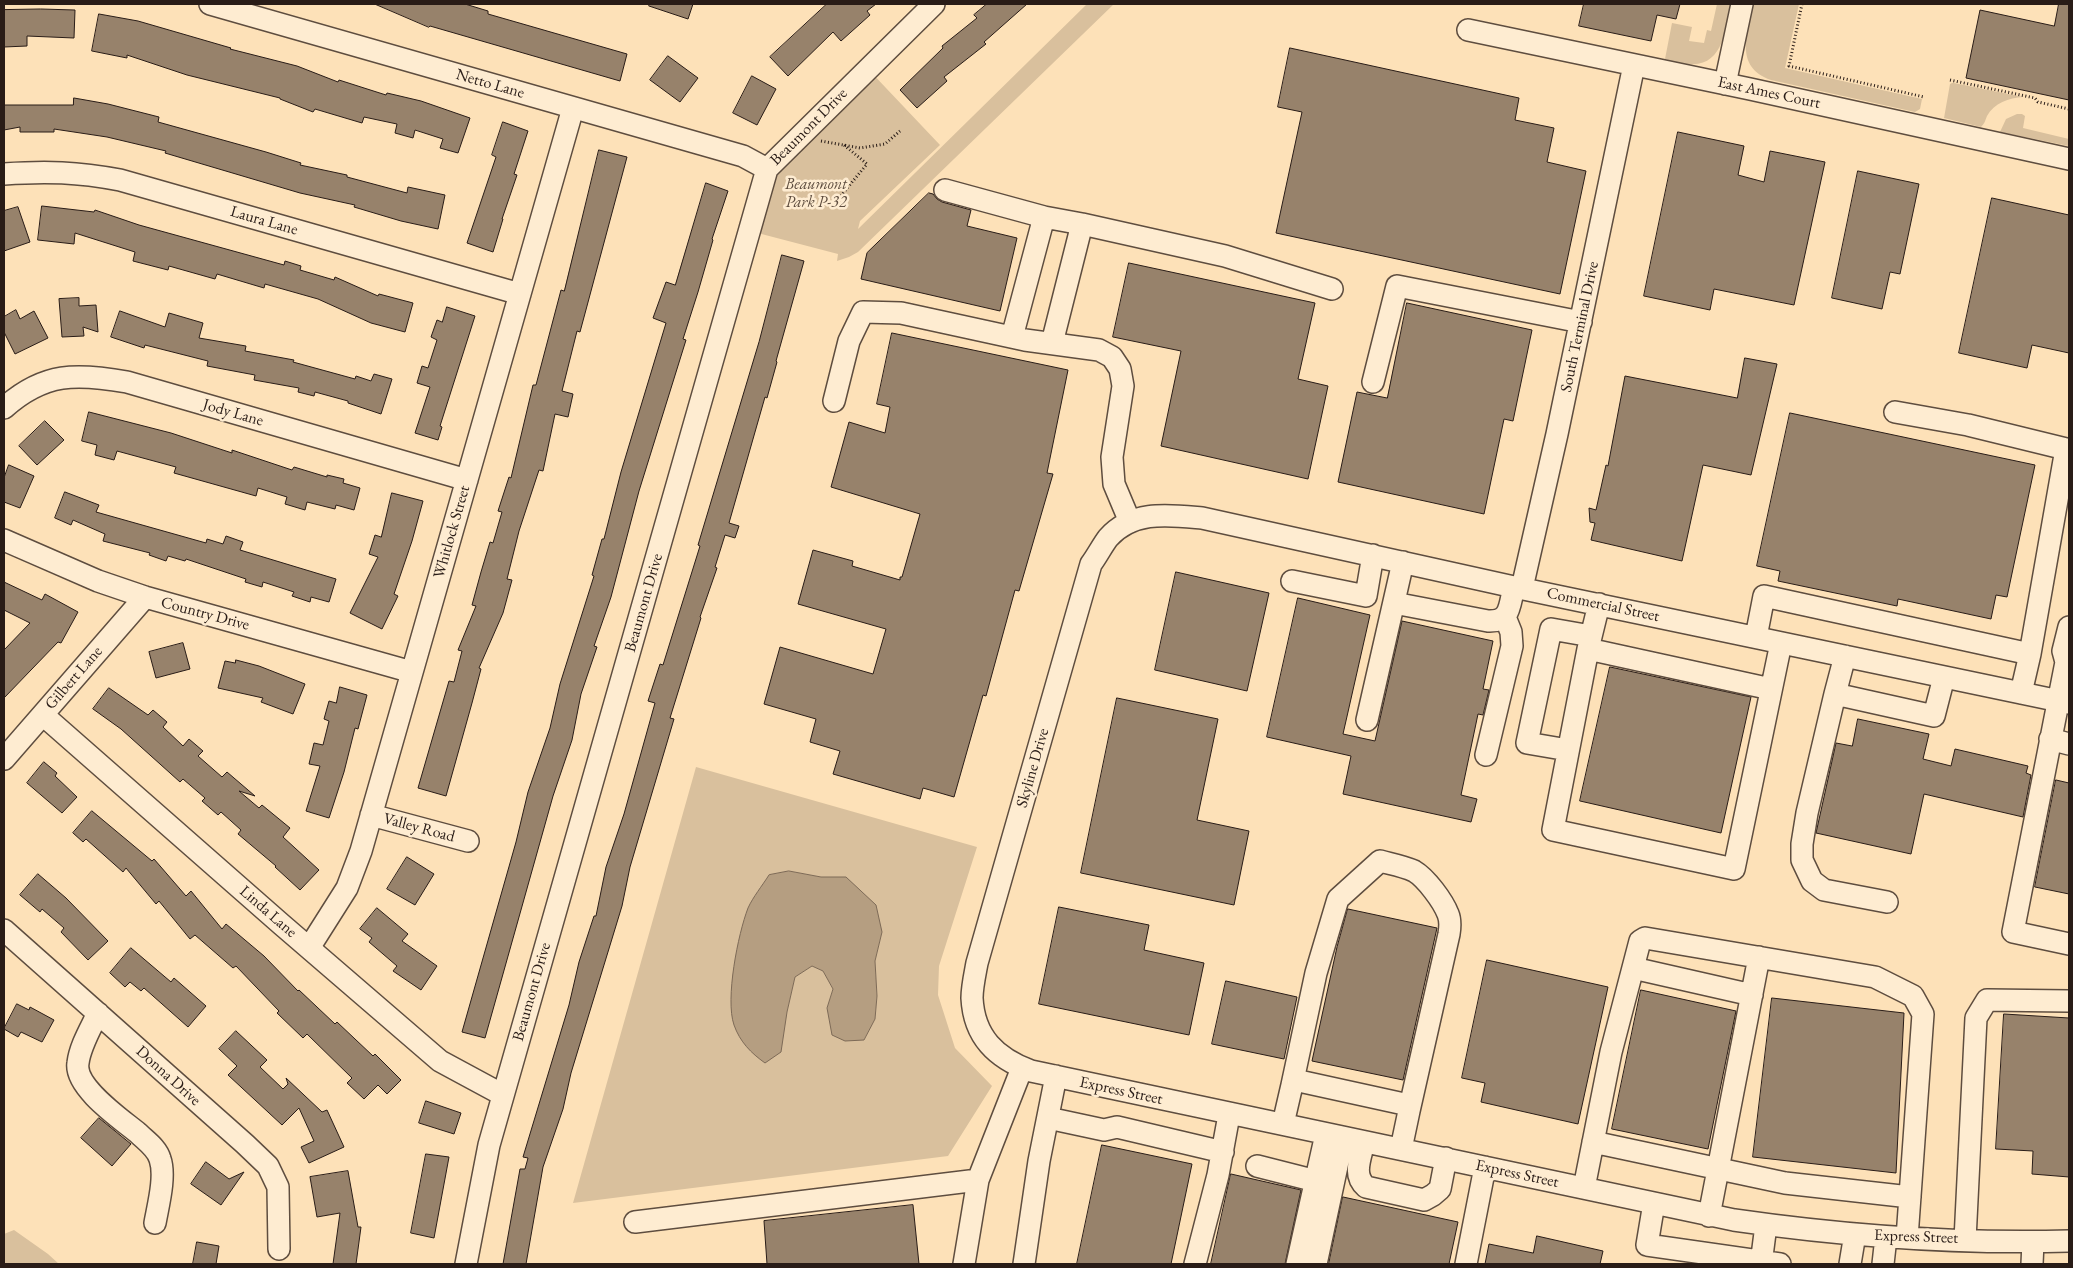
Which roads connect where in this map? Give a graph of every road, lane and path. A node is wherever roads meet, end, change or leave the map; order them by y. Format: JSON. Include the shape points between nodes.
{"nodes":[{"id":1,"x":210,"y":4,"type":"edge"},
{"id":2,"x":934,"y":4,"type":"edge"},
{"id":3,"x":1742,"y":4,"type":"edge"},
{"id":4,"x":1802,"y":4,"type":"edge"},
{"id":5,"x":263,"y":11,"type":"edge"},
{"id":6,"x":1468,"y":30,"type":"dead end"},
{"id":7,"x":1634,"y":65,"type":"junction"},
{"id":8,"x":1950,"y":80,"type":"dead end"},
{"id":9,"x":1725,"y":84,"type":"junction"},
{"id":10,"x":1924,"y":97,"type":"dead end"},
{"id":11,"x":573,"y":108,"type":"junction"},
{"id":12,"x":2069,"y":109,"type":"edge"},
{"id":13,"x":807,"y":130,"type":"junction"},
{"id":14,"x":900,"y":131,"type":"dead end"},
{"id":15,"x":841,"y":144,"type":"junction"},
{"id":16,"x":2069,"y":159,"type":"edge"},
{"id":17,"x":767,"y":169,"type":"junction"},
{"id":18,"x":4,"y":174,"type":"edge"},
{"id":19,"x":945,"y":190,"type":"dead end"},
{"id":20,"x":834,"y":204,"type":"dead end"},
{"id":21,"x":1044,"y":217,"type":"junction"},
{"id":22,"x":1073,"y":223,"type":"junction"},
{"id":23,"x":1332,"y":289,"type":"dead end"},
{"id":24,"x":520,"y":294,"type":"junction"},
{"id":25,"x":1581,"y":322,"type":"junction"},
{"id":26,"x":1012,"y":337,"type":"junction"},
{"id":27,"x":1052,"y":343,"type":"junction"},
{"id":28,"x":1373,"y":382,"type":"dead end"},
{"id":29,"x":834,"y":400,"type":"dead end"},
{"id":30,"x":4,"y":408,"type":"edge"},
{"id":31,"x":1895,"y":412,"type":"dead end"},
{"id":32,"x":467,"y":480,"type":"junction"},
{"id":33,"x":1133,"y":520,"type":"junction"},
{"id":34,"x":4,"y":540,"type":"edge"},
{"id":35,"x":1373,"y":555,"type":"junction"},
{"id":36,"x":1403,"y":562,"type":"junction"},
{"id":37,"x":1292,"y":581,"type":"dead end"},
{"id":38,"x":1518,"y":588,"type":"junction"},
{"id":39,"x":145,"y":597,"type":"junction"},
{"id":40,"x":1394,"y":603,"type":"junction"},
{"id":41,"x":1599,"y":604,"type":"junction"},
{"id":42,"x":1505,"y":617,"type":"junction"},
{"id":43,"x":2069,"y":627,"type":"edge"},
{"id":44,"x":1756,"y":637,"type":"junction"},
{"id":45,"x":1589,"y":643,"type":"junction"},
{"id":46,"x":1781,"y":643,"type":"junction"},
{"id":47,"x":2030,"y":654,"type":"junction"},
{"id":48,"x":1845,"y":656,"type":"junction"},
{"id":49,"x":2068,"y":663,"type":"edge"},
{"id":50,"x":412,"y":672,"type":"junction"},
{"id":51,"x":1944,"y":677,"type":"junction"},
{"id":52,"x":1771,"y":688,"type":"junction"},
{"id":53,"x":2021,"y":693,"type":"junction"},
{"id":54,"x":1835,"y":694,"type":"junction"},
{"id":55,"x":2063,"y":702,"type":"edge"},
{"id":56,"x":43,"y":714,"type":"junction"},
{"id":57,"x":1367,"y":720,"type":"dead end"},
{"id":58,"x":2060,"y":741,"type":"edge"},
{"id":59,"x":1568,"y":750,"type":"junction"},
{"id":60,"x":1486,"y":755,"type":"dead end"},
{"id":61,"x":4,"y":759,"type":"edge"},
{"id":62,"x":371,"y":815,"type":"junction"},
{"id":63,"x":468,"y":841,"type":"dead end"},
{"id":64,"x":1887,"y":902,"type":"dead end"},
{"id":65,"x":4,"y":930,"type":"edge"},
{"id":66,"x":2069,"y":944,"type":"edge"},
{"id":67,"x":309,"y":948,"type":"junction"},
{"id":68,"x":1759,"y":958,"type":"junction"},
{"id":69,"x":1633,"y":968,"type":"junction"},
{"id":70,"x":1752,"y":994,"type":"junction"},
{"id":71,"x":2069,"y":1002,"type":"edge"},
{"id":72,"x":98,"y":1013,"type":"junction"},
{"id":73,"x":983,"y":1036,"type":"joint"},
{"id":74,"x":1022,"y":1068,"type":"junction"},
{"id":75,"x":1056,"y":1076,"type":"junction"},
{"id":76,"x":1292,"y":1085,"type":"junction"},
{"id":77,"x":503,"y":1095,"type":"junction"},
{"id":78,"x":1409,"y":1111,"type":"junction"},
{"id":79,"x":1229,"y":1114,"type":"junction"},
{"id":80,"x":1048,"y":1118,"type":"junction"},
{"id":81,"x":1283,"y":1124,"type":"junction"},
{"id":82,"x":1335,"y":1136,"type":"junction"},
{"id":83,"x":1364,"y":1142,"type":"junction"},
{"id":84,"x":1593,"y":1142,"type":"junction"},
{"id":85,"x":1401,"y":1149,"type":"junction"},
{"id":86,"x":1222,"y":1152,"type":"junction"},
{"id":87,"x":1446,"y":1158,"type":"junction"},
{"id":88,"x":1257,"y":1166,"type":"dead end"},
{"id":89,"x":1485,"y":1167,"type":"junction"},
{"id":90,"x":1718,"y":1170,"type":"junction"},
{"id":91,"x":978,"y":1180,"type":"junction"},
{"id":92,"x":1316,"y":1181,"type":"junction"},
{"id":93,"x":1584,"y":1188,"type":"junction"},
{"id":94,"x":1910,"y":1197,"type":"junction"},
{"id":95,"x":1654,"y":1203,"type":"junction"},
{"id":96,"x":1710,"y":1216,"type":"junction"},
{"id":97,"x":635,"y":1222,"type":"dead end"},
{"id":98,"x":155,"y":1224,"type":"dead end"},
{"id":99,"x":1766,"y":1225,"type":"junction"},
{"id":100,"x":1855,"y":1234,"type":"junction"},
{"id":101,"x":1886,"y":1237,"type":"junction"},
{"id":102,"x":1907,"y":1238,"type":"junction"},
{"id":103,"x":1965,"y":1240,"type":"junction"},
{"id":104,"x":2069,"y":1241,"type":"edge"},
{"id":105,"x":2033,"y":1242,"type":"junction"},
{"id":106,"x":279,"y":1249,"type":"dead end"},
{"id":107,"x":466,"y":1264,"type":"edge"},
{"id":108,"x":964,"y":1264,"type":"edge"},
{"id":109,"x":1024,"y":1264,"type":"edge"},
{"id":110,"x":1195,"y":1264,"type":"edge"},
{"id":111,"x":1297,"y":1264,"type":"edge"},
{"id":112,"x":1316,"y":1264,"type":"edge"},
{"id":113,"x":1466,"y":1264,"type":"edge"},
{"id":114,"x":1767,"y":1264,"type":"edge"},
{"id":115,"x":1850,"y":1264,"type":"edge"},
{"id":116,"x":1883,"y":1264,"type":"edge"},
{"id":117,"x":2032,"y":1264,"type":"edge"}],
"edges":[{"from":1,"to":5,"type":"street","name":"Netto Lane"},
{"from":2,"to":13,"type":"street","name":"Beaumont Drive"},
{"from":3,"to":9,"type":"street"},
{"from":4,"to":10,"type":"path","via":[[1789,66]]},
{"from":5,"to":11,"type":"street","name":"Netto Lane"},
{"from":6,"to":7,"type":"street","name":"East Ames Court"},
{"from":7,"to":9,"type":"street","name":"East Ames Court"},
{"from":7,"to":25,"type":"street","name":"South Terminal Drive"},
{"from":8,"to":12,"type":"path","via":[[2036,98],[2038,102]]},
{"from":9,"to":16,"type":"street","name":"East Ames Court"},
{"from":11,"to":17,"type":"street","name":"Netto Lane","via":[[743,156]]},
{"from":11,"to":24,"type":"street","name":"Whitlock Street"},
{"from":13,"to":15,"type":"path","via":[[822,141]]},
{"from":13,"to":17,"type":"street","name":"Beaumont Drive"},
{"from":14,"to":15,"type":"path","via":[[885,144],[860,148]]},
{"from":15,"to":20,"type":"path","via":[[867,164]]},
{"from":17,"to":77,"type":"street","name":"Beaumont Drive"},
{"from":18,"to":24,"type":"street","name":"Laura Lane","via":[[48,171],[120,180]]},
{"from":19,"to":21,"type":"street"},
{"from":21,"to":22,"type":"street"},
{"from":21,"to":26,"type":"street"},
{"from":22,"to":23,"type":"street","via":[[1225,256]]},
{"from":22,"to":27,"type":"street"},
{"from":24,"to":32,"type":"street","name":"Whitlock Street"},
{"from":25,"to":28,"type":"street","via":[[1397,286]]},
{"from":25,"to":38,"type":"street","name":"South Terminal Drive"},
{"from":26,"to":27,"type":"street"},
{"from":26,"to":29,"type":"street","via":[[901,313],[863,312],[849,341]]},
{"from":27,"to":33,"type":"street","via":[[1099,350],[1112,357],[1120,369],[1123,386],[1112,457],[1114,484]]},
{"from":30,"to":32,"type":"street","name":"Jody Lane","via":[[19,395],[53,380],[96,376],[128,382]]},
{"from":31,"to":47,"type":"street","via":[[1968,425],[2066,449]]},
{"from":32,"to":50,"type":"street","name":"Whitlock Street"},
{"from":33,"to":35,"type":"street","name":"Commercial Street","via":[[1165,515],[1202,518]]},
{"from":33,"to":73,"type":"street","name":"Skyline Drive","via":[[1107,539],[1091,564],[977,963],[972,998]]},
{"from":34,"to":39,"type":"street","name":"Country Drive","via":[[98,581]]},
{"from":35,"to":36,"type":"street","name":"Commercial Street"},
{"from":35,"to":37,"type":"street","via":[[1366,596]]},
{"from":36,"to":38,"type":"street","name":"Commercial Street"},
{"from":36,"to":40,"type":"street"},
{"from":38,"to":41,"type":"street","name":"Commercial Street"},
{"from":38,"to":42,"type":"street","name":"South Terminal Drive"},
{"from":39,"to":50,"type":"street","name":"Country Drive"},
{"from":39,"to":56,"type":"street","name":"Gilbert Lane"},
{"from":40,"to":42,"type":"street","via":[[1488,621],[1499,622]]},
{"from":40,"to":57,"type":"street"},
{"from":41,"to":44,"type":"street","name":"Commercial Street"},
{"from":41,"to":45,"type":"street"},
{"from":42,"to":60,"type":"street","via":[[1512,646]]},
{"from":43,"to":49,"type":"street","via":[[2063,651]]},
{"from":44,"to":46,"type":"street","name":"Commercial Street"},
{"from":44,"to":47,"type":"street","via":[[1764,596]]},
{"from":45,"to":52,"type":"street"},
{"from":45,"to":59,"type":"street"},
{"from":45,"to":59,"type":"street","via":[[1551,629],[1526,743]]},
{"from":46,"to":48,"type":"street","name":"Commercial Street"},
{"from":46,"to":52,"type":"street"},
{"from":47,"to":53,"type":"street"},
{"from":48,"to":51,"type":"street","name":"Commercial Street"},
{"from":48,"to":54,"type":"street"},
{"from":49,"to":55,"type":"street"},
{"from":50,"to":62,"type":"street","name":"Whitlock Street"},
{"from":51,"to":53,"type":"street","name":"Commercial Street"},
{"from":51,"to":54,"type":"street","via":[[1934,716]]},
{"from":52,"to":59,"type":"street","via":[[1734,869],[1553,830]]},
{"from":53,"to":55,"type":"street","name":"Commercial Street"},
{"from":54,"to":64,"type":"street","via":[[1808,812],[1802,860],[1812,881],[1824,890]]},
{"from":55,"to":58,"type":"street"},
{"from":56,"to":61,"type":"street","name":"Gilbert Lane"},
{"from":56,"to":67,"type":"street","name":"Linda Lane"},
{"from":58,"to":66,"type":"street","via":[[2013,932]]},
{"from":62,"to":63,"type":"street","name":"Valley Road"},
{"from":62,"to":67,"type":"street","name":"Whitlock Street","via":[[347,888]]},
{"from":65,"to":72,"type":"street","name":"Donna Drive"},
{"from":67,"to":77,"type":"street","name":"Linda Lane","via":[[440,1061]]},
{"from":68,"to":69,"type":"street","via":[[1645,938],[1640,941]]},
{"from":68,"to":70,"type":"street"},
{"from":68,"to":94,"type":"street","via":[[1875,977],[1913,996],[1923,1014]]},
{"from":69,"to":70,"type":"street"},
{"from":69,"to":84,"type":"street","via":[[1611,1052]]},
{"from":70,"to":90,"type":"street"},
{"from":71,"to":103,"type":"street","via":[[1987,1000],[1976,1018]]},
{"from":72,"to":98,"type":"street","via":[[80,1055],[78,1071],[87,1088],[152,1146],[160,1159],[160,1196]]},
{"from":72,"to":106,"type":"street","name":"Donna Drive","via":[[268,1166],[278,1187]]},
{"from":73,"to":74,"type":"street","name":"Express Street","via":[[1011,1064]]},
{"from":74,"to":75,"type":"street","name":"Express Street"},
{"from":74,"to":91,"type":"street"},
{"from":75,"to":79,"type":"street","name":"Express Street"},
{"from":75,"to":80,"type":"street"},
{"from":76,"to":78,"type":"street","via":[[1299,1081],[1404,1104]]},
{"from":76,"to":78,"type":"street","via":[[1316,973],[1338,899],[1380,861],[1415,872],[1431,887],[1450,921]]},
{"from":76,"to":81,"type":"street"},
{"from":77,"to":107,"type":"street","name":"Beaumont Drive","via":[[487,1154]]},
{"from":78,"to":85,"type":"street"},
{"from":79,"to":81,"type":"street","name":"Express Street"},
{"from":79,"to":86,"type":"street"},
{"from":80,"to":86,"type":"street","via":[[1104,1130],[1117,1127]]},
{"from":80,"to":109,"type":"street","via":[[1038,1161]]},
{"from":81,"to":82,"type":"street","name":"Express Street"},
{"from":82,"to":83,"type":"street","name":"Express Street"},
{"from":82,"to":92,"type":"street"},
{"from":82,"to":112,"type":"street"},
{"from":83,"to":85,"type":"street","name":"Express Street"},
{"from":83,"to":87,"type":"street","via":[[1357,1174],[1360,1181],[1366,1186],[1424,1200],[1440,1188]]},
{"from":84,"to":90,"type":"street"},
{"from":84,"to":93,"type":"street"},
{"from":85,"to":87,"type":"street","name":"Express Street"},
{"from":86,"to":110,"type":"street"},
{"from":87,"to":89,"type":"street","name":"Express Street"},
{"from":88,"to":92,"type":"street"},
{"from":89,"to":93,"type":"street","name":"Express Street"},
{"from":89,"to":113,"type":"street"},
{"from":90,"to":94,"type":"street","via":[[1785,1183]]},
{"from":90,"to":96,"type":"street"},
{"from":91,"to":97,"type":"street"},
{"from":91,"to":108,"type":"street"},
{"from":92,"to":111,"type":"street"},
{"from":93,"to":95,"type":"street","name":"Express Street"},
{"from":94,"to":102,"type":"street"},
{"from":95,"to":96,"type":"street","name":"Express Street"},
{"from":95,"to":114,"type":"street","via":[[1646,1245]]},
{"from":96,"to":99,"type":"street","name":"Express Street"},
{"from":99,"to":100,"type":"street","name":"Express Street"},
{"from":99,"to":114,"type":"street"},
{"from":100,"to":101,"type":"street","name":"Express Street"},
{"from":100,"to":115,"type":"street"},
{"from":101,"to":102,"type":"street","name":"Express Street"},
{"from":101,"to":116,"type":"street"},
{"from":102,"to":103,"type":"street","name":"Express Street"},
{"from":103,"to":105,"type":"street","name":"Express Street"},
{"from":104,"to":105,"type":"street","name":"Express Street"},
{"from":105,"to":117,"type":"street"}]}
